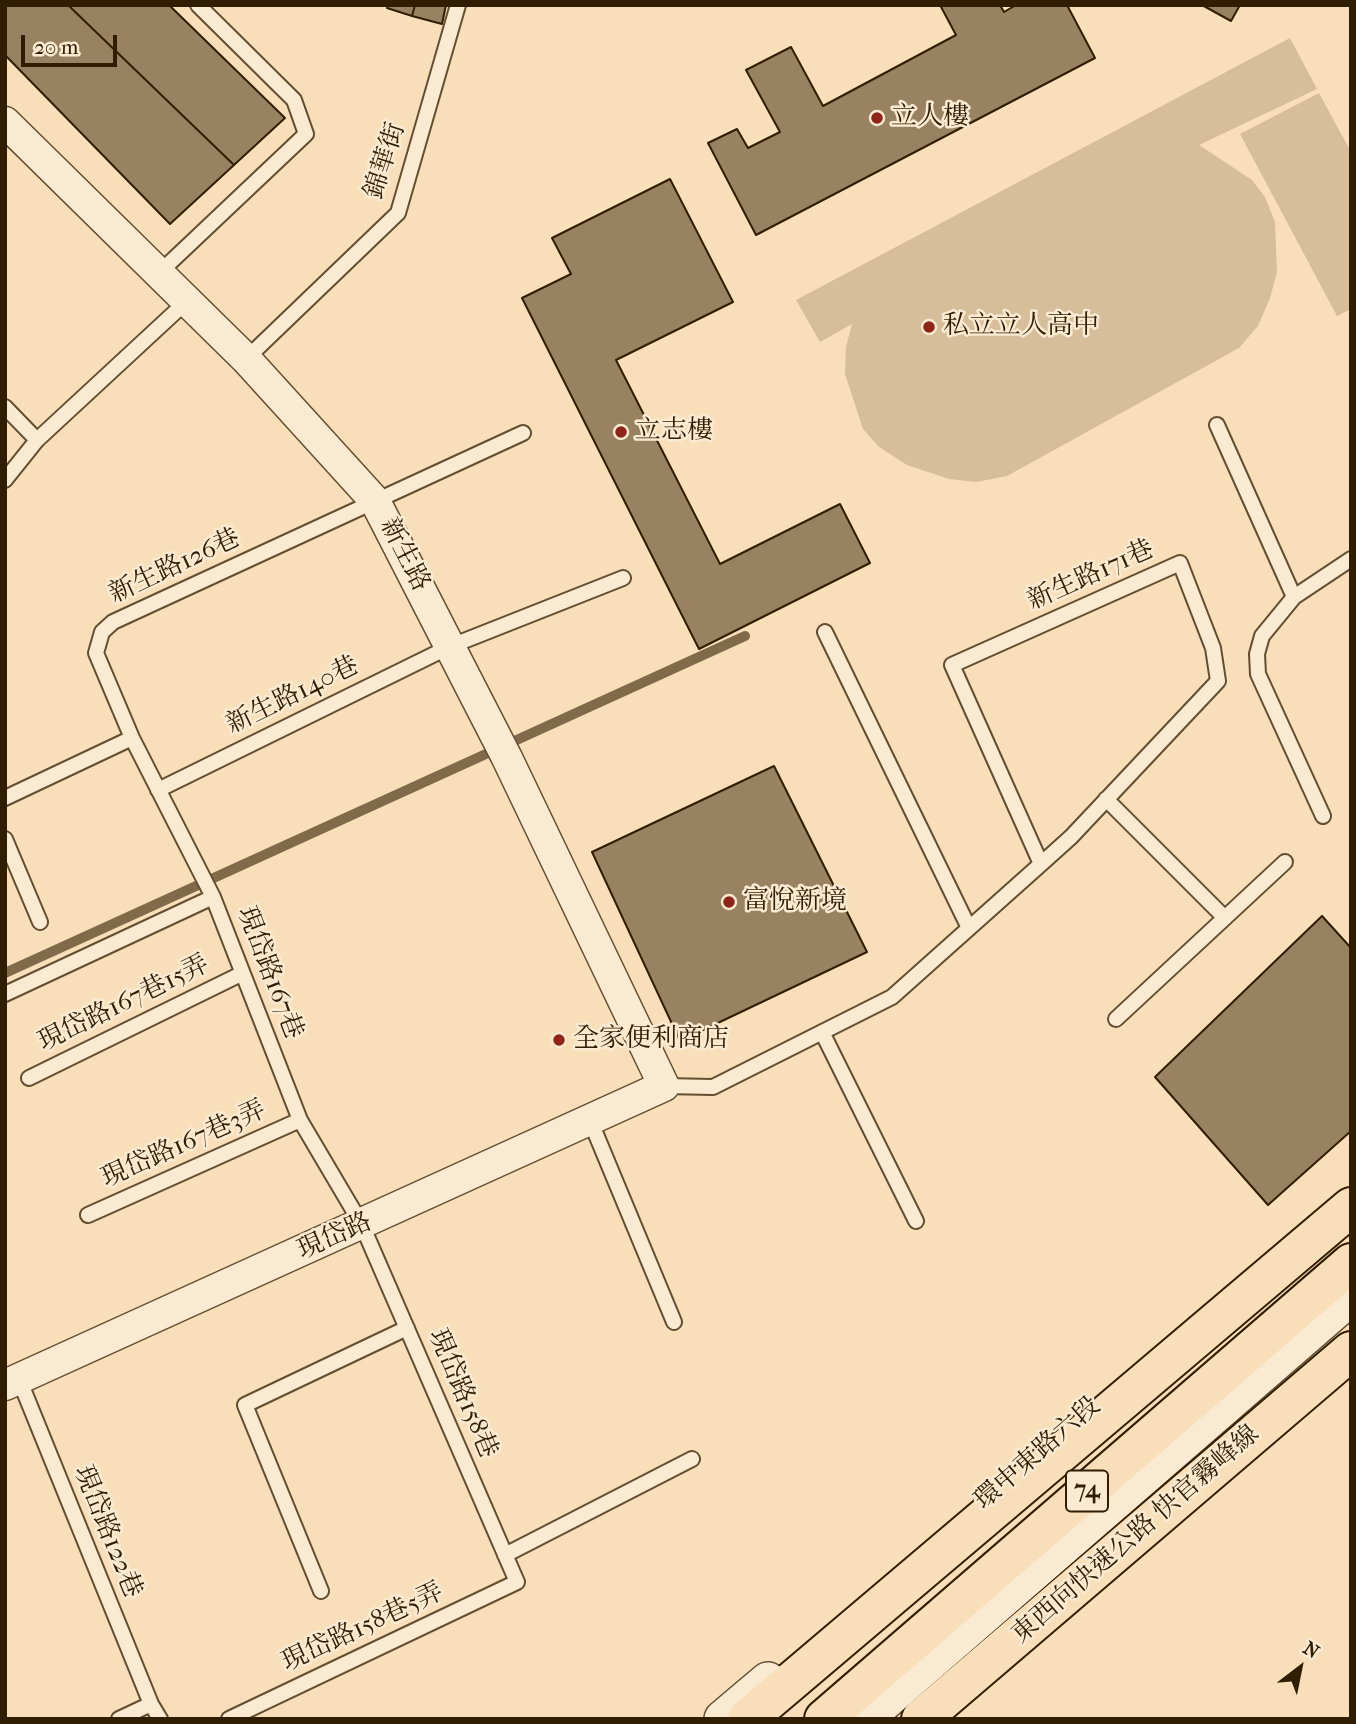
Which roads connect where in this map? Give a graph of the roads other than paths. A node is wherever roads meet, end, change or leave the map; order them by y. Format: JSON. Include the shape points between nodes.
{"nodes":[{"id":1,"x":198,"y":5,"type":"edge"},
{"id":2,"x":458,"y":5,"type":"edge"},
{"id":3,"x":5,"y":122,"type":"edge"},
{"id":4,"x":159,"y":273,"type":"junction"},
{"id":5,"x":186,"y":302,"type":"junction"},
{"id":6,"x":246,"y":359,"type":"junction"},
{"id":7,"x":5,"y":407,"type":"edge"},
{"id":8,"x":1217,"y":425,"type":"dead end"},
{"id":9,"x":523,"y":433,"type":"dead end"},
{"id":10,"x":37,"y":440,"type":"junction"},
{"id":11,"x":5,"y":480,"type":"edge"},
{"id":12,"x":375,"y":501,"type":"junction"},
{"id":13,"x":1351,"y":559,"type":"edge"},
{"id":14,"x":623,"y":578,"type":"dead end"},
{"id":15,"x":1294,"y":597,"type":"junction"},
{"id":16,"x":825,"y":632,"type":"dead end"},
{"id":17,"x":451,"y":646,"type":"junction"},
{"id":18,"x":132,"y":738,"type":"junction"},
{"id":19,"x":158,"y":790,"type":"junction"},
{"id":20,"x":5,"y":798,"type":"edge"},
{"id":21,"x":1106,"y":799,"type":"junction"},
{"id":22,"x":1323,"y":816,"type":"dead end"},
{"id":23,"x":5,"y":839,"type":"edge"},
{"id":24,"x":1285,"y":862,"type":"dead end"},
{"id":25,"x":1041,"y":864,"type":"junction"},
{"id":26,"x":212,"y":895,"type":"junction"},
{"id":27,"x":1225,"y":918,"type":"junction"},
{"id":28,"x":40,"y":922,"type":"dead end"},
{"id":29,"x":970,"y":928,"type":"junction"},
{"id":30,"x":241,"y":974,"type":"junction"},
{"id":31,"x":5,"y":994,"type":"edge"},
{"id":32,"x":1116,"y":1018,"type":"dead end"},
{"id":33,"x":822,"y":1032,"type":"junction"},
{"id":34,"x":29,"y":1078,"type":"dead end"},
{"id":35,"x":664,"y":1086,"type":"junction"},
{"id":36,"x":300,"y":1120,"type":"junction"},
{"id":37,"x":590,"y":1120,"type":"junction"},
{"id":38,"x":1351,"y":1187,"type":"edge"},
{"id":39,"x":1351,"y":1207,"type":"edge"},
{"id":40,"x":88,"y":1215,"type":"dead end"},
{"id":41,"x":916,"y":1221,"type":"dead end"},
{"id":42,"x":362,"y":1225,"type":"junction"},
{"id":43,"x":1351,"y":1263,"type":"edge"},
{"id":44,"x":1351,"y":1296,"type":"edge"},
{"id":45,"x":674,"y":1322,"type":"dead end"},
{"id":46,"x":407,"y":1328,"type":"junction"},
{"id":47,"x":1351,"y":1351,"type":"edge"},
{"id":48,"x":12,"y":1382,"type":"edge"},
{"id":49,"x":692,"y":1459,"type":"dead end"},
{"id":50,"x":505,"y":1555,"type":"junction"},
{"id":51,"x":517,"y":1583,"type":"joint"},
{"id":52,"x":321,"y":1591,"type":"dead end"},
{"id":53,"x":151,"y":1704,"type":"junction"},
{"id":54,"x":120,"y":1719,"type":"edge"},
{"id":55,"x":160,"y":1719,"type":"edge"},
{"id":56,"x":229,"y":1719,"type":"edge"},
{"id":57,"x":723,"y":1719,"type":"edge"},
{"id":58,"x":747,"y":1719,"type":"edge"},
{"id":59,"x":824,"y":1719,"type":"edge"},
{"id":60,"x":864,"y":1719,"type":"edge"},
{"id":61,"x":921,"y":1719,"type":"edge"}],
"edges":[{"from":1,"to":4,"type":"lane","via":[[294,100],[306,134]]},
{"from":2,"to":6,"type":"lane","name":"錦華街","via":[[398,213]]},
{"from":3,"to":4,"type":"street","name":"新生路"},
{"from":4,"to":5,"type":"street","name":"新生路"},
{"from":5,"to":6,"type":"street","name":"新生路"},
{"from":5,"to":10,"type":"lane"},
{"from":6,"to":12,"type":"street","name":"新生路"},
{"from":7,"to":10,"type":"lane"},
{"from":8,"to":15,"type":"lane"},
{"from":9,"to":12,"type":"lane","name":"新生路126巷"},
{"from":10,"to":11,"type":"lane"},
{"from":12,"to":17,"type":"street","name":"新生路"},
{"from":12,"to":18,"type":"lane","name":"新生路126巷","via":[[113,622],[102,632],[96,653]]},
{"from":13,"to":15,"type":"lane"},
{"from":14,"to":17,"type":"lane","name":"新生路140巷"},
{"from":15,"to":22,"type":"lane","via":[[1262,636],[1258,674]]},
{"from":16,"to":29,"type":"lane"},
{"from":17,"to":19,"type":"lane","name":"新生路140巷"},
{"from":17,"to":35,"type":"street","name":"新生路"},
{"from":18,"to":19,"type":"lane","name":"現岱路167巷"},
{"from":18,"to":20,"type":"lane"},
{"from":19,"to":26,"type":"lane","name":"現岱路167巷"},
{"from":21,"to":25,"type":"lane","name":"新生路171巷"},
{"from":21,"to":25,"type":"lane","name":"新生路171巷","via":[[1218,681],[1213,649],[1180,562],[952,665]]},
{"from":21,"to":27,"type":"lane"},
{"from":23,"to":28,"type":"lane"},
{"from":24,"to":27,"type":"lane"},
{"from":25,"to":29,"type":"lane","name":"新生路171巷"},
{"from":26,"to":30,"type":"lane","name":"現岱路167巷"},
{"from":26,"to":31,"type":"lane"},
{"from":27,"to":32,"type":"lane"},
{"from":29,"to":33,"type":"lane","name":"新生路171巷","via":[[892,997]]},
{"from":30,"to":34,"type":"lane","name":"現岱路167巷15弄"},
{"from":30,"to":36,"type":"lane","name":"現岱路167巷"},
{"from":33,"to":35,"type":"lane","name":"新生路171巷","via":[[713,1087]]},
{"from":33,"to":41,"type":"lane"},
{"from":35,"to":37,"type":"street","name":"現岱路"},
{"from":36,"to":40,"type":"lane","name":"現岱路167巷3弄"},
{"from":36,"to":42,"type":"lane","name":"現岱路167巷"},
{"from":37,"to":42,"type":"street","name":"現岱路"},
{"from":37,"to":45,"type":"lane"},
{"from":38,"to":57,"type":"street","name":"環中東路六段"},
{"from":39,"to":58,"type":"highway"},
{"from":42,"to":46,"type":"lane","name":"現岱路158巷"},
{"from":42,"to":48,"type":"street","name":"現岱路"},
{"from":43,"to":59,"type":"highway","number":"74"},
{"from":44,"to":60,"type":"street"},
{"from":46,"to":50,"type":"lane","name":"現岱路158巷"},
{"from":46,"to":52,"type":"lane","via":[[245,1405]]},
{"from":47,"to":61,"type":"highway","name":"東西向快速公路 快官霧峰線","number":"74"},
{"from":48,"to":53,"type":"lane","name":"現岱路122巷"},
{"from":49,"to":50,"type":"lane"},
{"from":50,"to":51,"type":"lane","name":"現岱路158巷"},
{"from":51,"to":56,"type":"lane","name":"現岱路158巷5弄"},
{"from":53,"to":54,"type":"lane"},
{"from":53,"to":55,"type":"lane"}]}
